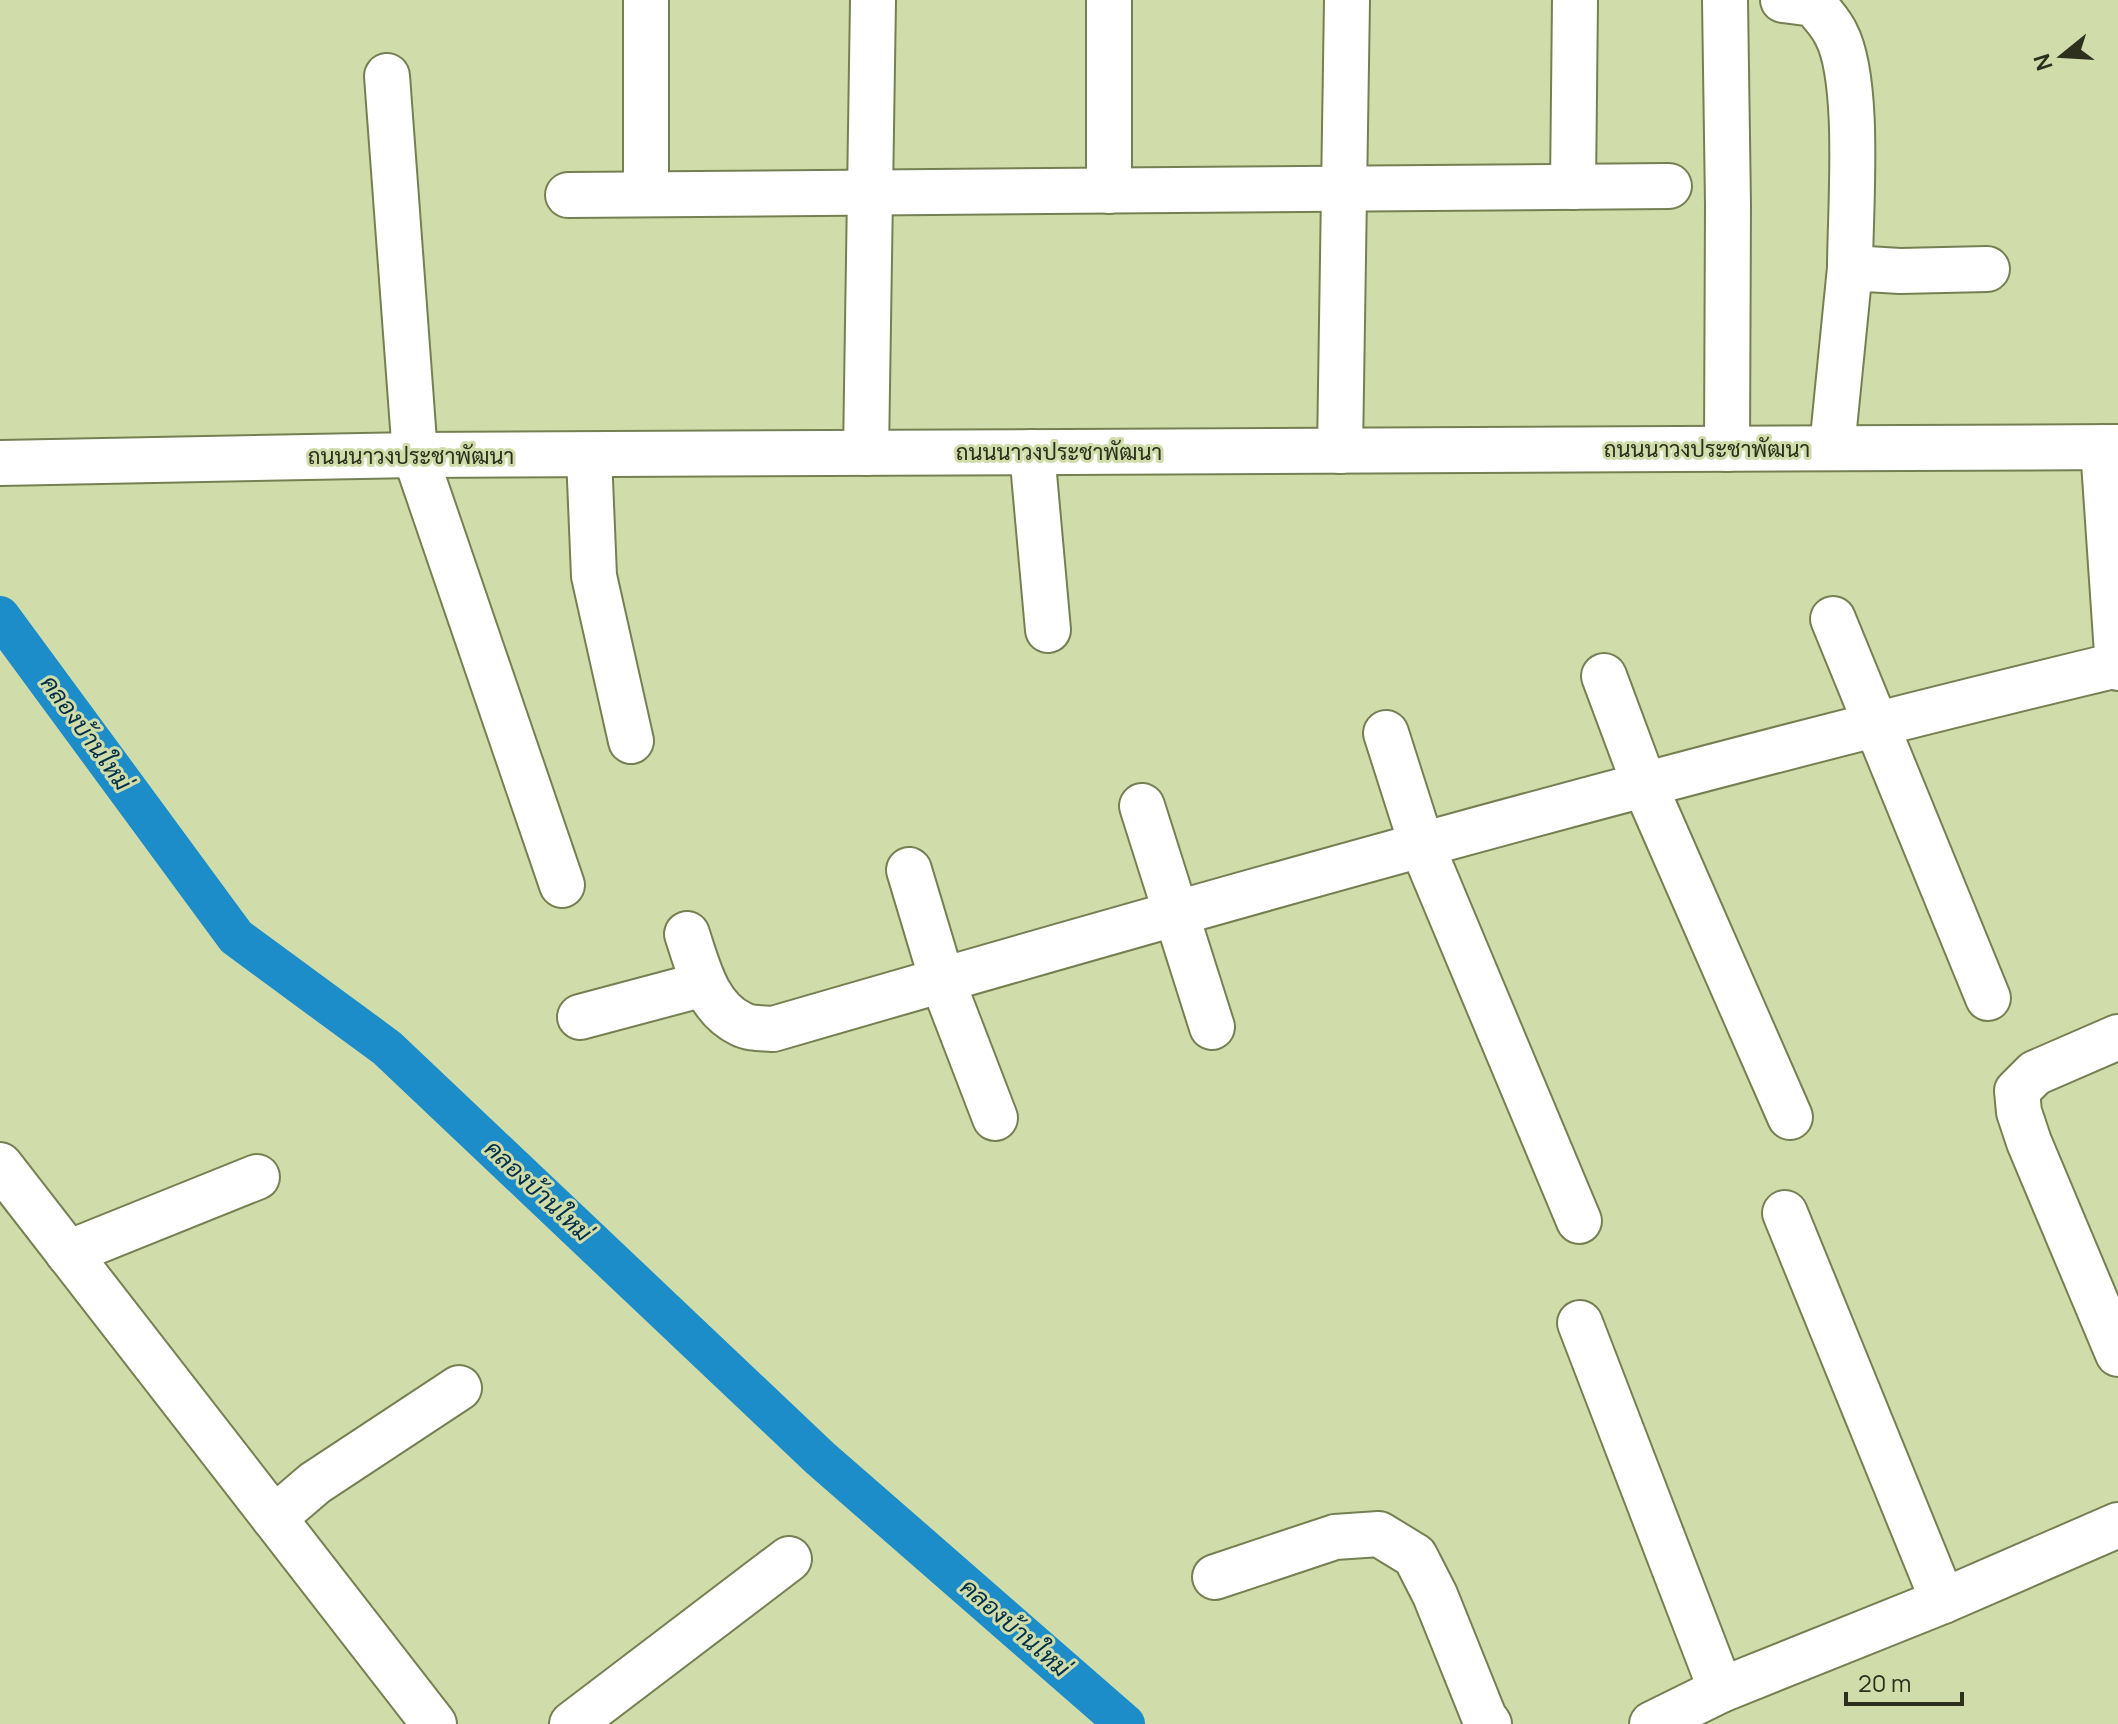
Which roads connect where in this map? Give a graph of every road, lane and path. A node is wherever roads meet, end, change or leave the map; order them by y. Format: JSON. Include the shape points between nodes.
{"nodes":[{"id":1,"x":646,"y":0,"type":"edge"},
{"id":2,"x":873,"y":0,"type":"edge"},
{"id":3,"x":1109,"y":0,"type":"edge"},
{"id":4,"x":1347,"y":0,"type":"edge"},
{"id":5,"x":1575,"y":0,"type":"edge"},
{"id":6,"x":1725,"y":0,"type":"edge"},
{"id":7,"x":1783,"y":0,"type":"edge"},
{"id":8,"x":387,"y":76,"type":"dead end"},
{"id":9,"x":1669,"y":186,"type":"dead end"},
{"id":10,"x":1573,"y":187,"type":"junction"},
{"id":11,"x":1344,"y":189,"type":"junction"},
{"id":12,"x":1109,"y":191,"type":"junction"},
{"id":13,"x":870,"y":193,"type":"junction"},
{"id":14,"x":646,"y":194,"type":"junction"},
{"id":15,"x":568,"y":195,"type":"dead end"},
{"id":16,"x":1850,"y":268,"type":"junction"},
{"id":17,"x":1987,"y":269,"type":"dead end"},
{"id":18,"x":2110,"y":447,"type":"edge"},
{"id":19,"x":1832,"y":448,"type":"junction"},
{"id":20,"x":1727,"y":449,"type":"junction"},
{"id":21,"x":1340,"y":451,"type":"junction"},
{"id":22,"x":1032,"y":452,"type":"junction"},
{"id":23,"x":866,"y":453,"type":"junction"},
{"id":24,"x":415,"y":455,"type":"junction"},
{"id":25,"x":589,"y":456,"type":"junction"},
{"id":26,"x":0,"y":463,"type":"edge"},
{"id":27,"x":2116,"y":614,"type":"edge"},
{"id":28,"x":1833,"y":619,"type":"dead end"},
{"id":29,"x":1048,"y":630,"type":"dead end"},
{"id":30,"x":2118,"y":667,"type":"edge"},
{"id":31,"x":1604,"y":676,"type":"dead end"},
{"id":32,"x":1878,"y":723,"type":"junction"},
{"id":33,"x":1386,"y":733,"type":"dead end"},
{"id":34,"x":631,"y":741,"type":"dead end"},
{"id":35,"x":1645,"y":786,"type":"junction"},
{"id":36,"x":1142,"y":806,"type":"dead end"},
{"id":37,"x":1422,"y":846,"type":"junction"},
{"id":38,"x":909,"y":870,"type":"dead end"},
{"id":39,"x":562,"y":885,"type":"dead end"},
{"id":40,"x":1176,"y":915,"type":"junction"},
{"id":41,"x":687,"y":934,"type":"dead end"},
{"id":42,"x":942,"y":980,"type":"junction"},
{"id":43,"x":704,"y":984,"type":"junction"},
{"id":44,"x":1988,"y":998,"type":"dead end"},
{"id":45,"x":580,"y":1017,"type":"dead end"},
{"id":46,"x":1212,"y":1027,"type":"dead end"},
{"id":47,"x":2118,"y":1037,"type":"edge"},
{"id":48,"x":1790,"y":1117,"type":"dead end"},
{"id":49,"x":995,"y":1118,"type":"dead end"},
{"id":50,"x":0,"y":1165,"type":"edge"},
{"id":51,"x":257,"y":1177,"type":"dead end"},
{"id":52,"x":1785,"y":1213,"type":"dead end"},
{"id":53,"x":1579,"y":1221,"type":"dead end"},
{"id":54,"x":68,"y":1253,"type":"junction"},
{"id":55,"x":1580,"y":1323,"type":"dead end"},
{"id":56,"x":2118,"y":1354,"type":"edge"},
{"id":57,"x":459,"y":1388,"type":"dead end"},
{"id":58,"x":274,"y":1518,"type":"junction"},
{"id":59,"x":2118,"y":1525,"type":"edge"},
{"id":60,"x":789,"y":1559,"type":"dead end"},
{"id":61,"x":1215,"y":1577,"type":"dead end"},
{"id":62,"x":1943,"y":1601,"type":"junction"},
{"id":63,"x":1721,"y":1690,"type":"junction"},
{"id":64,"x":434,"y":1724,"type":"edge"},
{"id":65,"x":572,"y":1724,"type":"edge"},
{"id":66,"x":1489,"y":1724,"type":"edge"},
{"id":67,"x":1652,"y":1724,"type":"edge"}],
"edges":[{"from":1,"to":14,"type":"street"},
{"from":2,"to":13,"type":"street"},
{"from":3,"to":12,"type":"street"},
{"from":4,"to":11,"type":"street"},
{"from":5,"to":10,"type":"street"},
{"from":6,"to":20,"type":"street"},
{"from":7,"to":16,"type":"street","via":[[1814,4],[1837,34],[1847,69]]},
{"from":8,"to":24,"type":"street"},
{"from":9,"to":10,"type":"street"},
{"from":10,"to":11,"type":"street"},
{"from":11,"to":12,"type":"street"},
{"from":11,"to":21,"type":"street"},
{"from":12,"to":13,"type":"street"},
{"from":13,"to":14,"type":"street"},
{"from":13,"to":23,"type":"street"},
{"from":14,"to":15,"type":"street"},
{"from":16,"to":17,"type":"street"},
{"from":16,"to":19,"type":"street"},
{"from":18,"to":19,"type":"street","name":"ถนนนาวงประชาพัฒนา"},
{"from":18,"to":27,"type":"street"},
{"from":19,"to":20,"type":"street","name":"ถนนนาวงประชาพัฒนา"},
{"from":20,"to":21,"type":"street","name":"ถนนนาวงประชาพัฒนา"},
{"from":21,"to":22,"type":"street","name":"ถนนนาวงประชาพัฒนา"},
{"from":22,"to":23,"type":"street","name":"ถนนนาวงประชาพัฒนา"},
{"from":22,"to":29,"type":"street"},
{"from":23,"to":25,"type":"street","name":"ถนนนาวงประชาพัฒนา"},
{"from":24,"to":25,"type":"street","name":"ถนนนาวงประชาพัฒนา"},
{"from":24,"to":26,"type":"street","name":"ถนนนาวงประชาพัฒนา"},
{"from":24,"to":39,"type":"street"},
{"from":25,"to":34,"type":"street","via":[[594,576]]},
{"from":27,"to":30,"type":"street"},
{"from":28,"to":32,"type":"street"},
{"from":30,"to":32,"type":"street"},
{"from":31,"to":35,"type":"street"},
{"from":32,"to":35,"type":"street"},
{"from":32,"to":44,"type":"street"},
{"from":33,"to":37,"type":"street"},
{"from":35,"to":37,"type":"street"},
{"from":35,"to":48,"type":"street"},
{"from":36,"to":40,"type":"street"},
{"from":37,"to":40,"type":"street"},
{"from":37,"to":53,"type":"street"},
{"from":38,"to":42,"type":"street"},
{"from":40,"to":42,"type":"street"},
{"from":40,"to":46,"type":"street"},
{"from":41,"to":43,"type":"street"},
{"from":42,"to":43,"type":"street","via":[[773,1029],[744,1026],[722,1013]]},
{"from":42,"to":49,"type":"street"},
{"from":43,"to":45,"type":"street"},
{"from":47,"to":56,"type":"street","via":[[2035,1073],[2017,1091],[2029,1142]]},
{"from":50,"to":54,"type":"street"},
{"from":51,"to":54,"type":"street"},
{"from":52,"to":62,"type":"street"},
{"from":54,"to":58,"type":"street"},
{"from":55,"to":63,"type":"street"},
{"from":57,"to":58,"type":"street","via":[[315,1483]]},
{"from":58,"to":64,"type":"street"},
{"from":59,"to":62,"type":"street"},
{"from":60,"to":65,"type":"street"},
{"from":61,"to":66,"type":"street","via":[[1335,1537],[1379,1534],[1415,1556]]},
{"from":62,"to":63,"type":"street"},
{"from":63,"to":67,"type":"street"}]}
